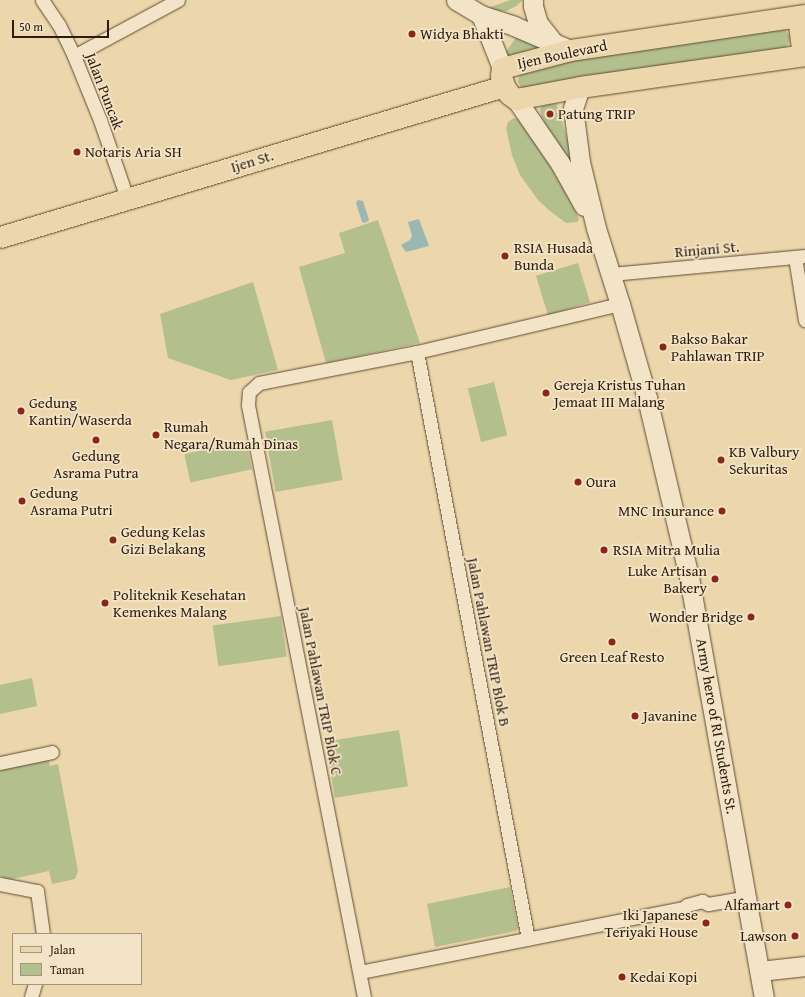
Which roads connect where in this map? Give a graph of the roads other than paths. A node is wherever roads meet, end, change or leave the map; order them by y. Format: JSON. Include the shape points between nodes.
{"nodes":[{"id":1,"x":42,"y":0,"type":"edge"},
{"id":2,"x":178,"y":0,"type":"edge"},
{"id":3,"x":456,"y":0,"type":"edge"},
{"id":4,"x":533,"y":0,"type":"edge"},
{"id":5,"x":481,"y":15,"type":"junction"},
{"id":6,"x":802,"y":15,"type":"edge"},
{"id":7,"x":562,"y":46,"type":"junction"},
{"id":8,"x":804,"y":55,"type":"edge"},
{"id":9,"x":74,"y":56,"type":"junction"},
{"id":10,"x":507,"y":85,"type":"junction"},
{"id":11,"x":580,"y":87,"type":"junction"},
{"id":12,"x":127,"y":198,"type":"junction"},
{"id":13,"x":596,"y":228,"type":"junction"},
{"id":14,"x":0,"y":237,"type":"edge"},
{"id":15,"x":800,"y":257,"type":"edge"},
{"id":16,"x":611,"y":274,"type":"junction"},
{"id":17,"x":620,"y":304,"type":"junction"},
{"id":18,"x":805,"y":320,"type":"edge"},
{"id":19,"x":417,"y":352,"type":"junction"},
{"id":20,"x":52,"y":752,"type":"dead end"},
{"id":21,"x":0,"y":763,"type":"edge"},
{"id":22,"x":0,"y":884,"type":"edge"},
{"id":23,"x":747,"y":897,"type":"junction"},
{"id":24,"x":43,"y":933,"type":"edge"},
{"id":25,"x":528,"y":939,"type":"junction"},
{"id":26,"x":805,"y":966,"type":"edge"},
{"id":27,"x":760,"y":970,"type":"junction"},
{"id":28,"x":360,"y":972,"type":"junction"},
{"id":29,"x":35,"y":985,"type":"edge"},
{"id":30,"x":31,"y":997,"type":"edge"},
{"id":31,"x":364,"y":997,"type":"edge"},
{"id":32,"x":764,"y":997,"type":"edge"}],
"edges":[{"from":1,"to":9,"type":"street","name":"Jalan Puncak"},
{"from":2,"to":9,"type":"street"},
{"from":3,"to":5,"type":"main road"},
{"from":4,"to":7,"type":"main road","via":[[538,23]]},
{"from":5,"to":7,"type":"main road"},
{"from":5,"to":10,"type":"main road"},
{"from":6,"to":7,"type":"main road","name":"Ijen Boulevard"},
{"from":6,"to":8,"type":"main road"},
{"from":7,"to":10,"type":"main road","name":"Ijen Boulevard"},
{"from":8,"to":11,"type":"main road"},
{"from":9,"to":12,"type":"street","name":"Jalan Puncak"},
{"from":10,"to":11,"type":"main road"},
{"from":10,"to":12,"type":"main road","name":"Ijen St."},
{"from":10,"to":13,"type":"main road","via":[[560,163]]},
{"from":11,"to":13,"type":"main road","via":[[573,108],[574,129]]},
{"from":12,"to":14,"type":"main road","name":"Ijen St."},
{"from":13,"to":16,"type":"main road","name":"Army hero of RI Students St."},
{"from":15,"to":16,"type":"street","name":"Rinjani St."},
{"from":15,"to":18,"type":"street"},
{"from":16,"to":17,"type":"main road","name":"Army hero of RI Students St."},
{"from":17,"to":19,"type":"street"},
{"from":17,"to":23,"type":"main road","name":"Army hero of RI Students St.","via":[[649,405],[689,577]]},
{"from":19,"to":25,"type":"street","name":"Jalan Pahlawan TRIP Blok B"},
{"from":19,"to":28,"type":"street","name":"Jalan Pahlawan TRIP Blok C","via":[[259,383],[249,392],[247,399]]},
{"from":20,"to":21,"type":"street"},
{"from":22,"to":24,"type":"street","via":[[37,891]]},
{"from":23,"to":25,"type":"street","via":[[708,904],[704,909],[688,912],[684,908]]},
{"from":23,"to":27,"type":"main road","name":"Army hero of RI Students St."},
{"from":25,"to":28,"type":"street"},
{"from":26,"to":27,"type":"main road"},
{"from":27,"to":32,"type":"main road","name":"Army hero of RI Students St."},
{"from":28,"to":31,"type":"street","name":"Jalan Pahlawan TRIP Blok C"},
{"from":29,"to":30,"type":"street"}]}
